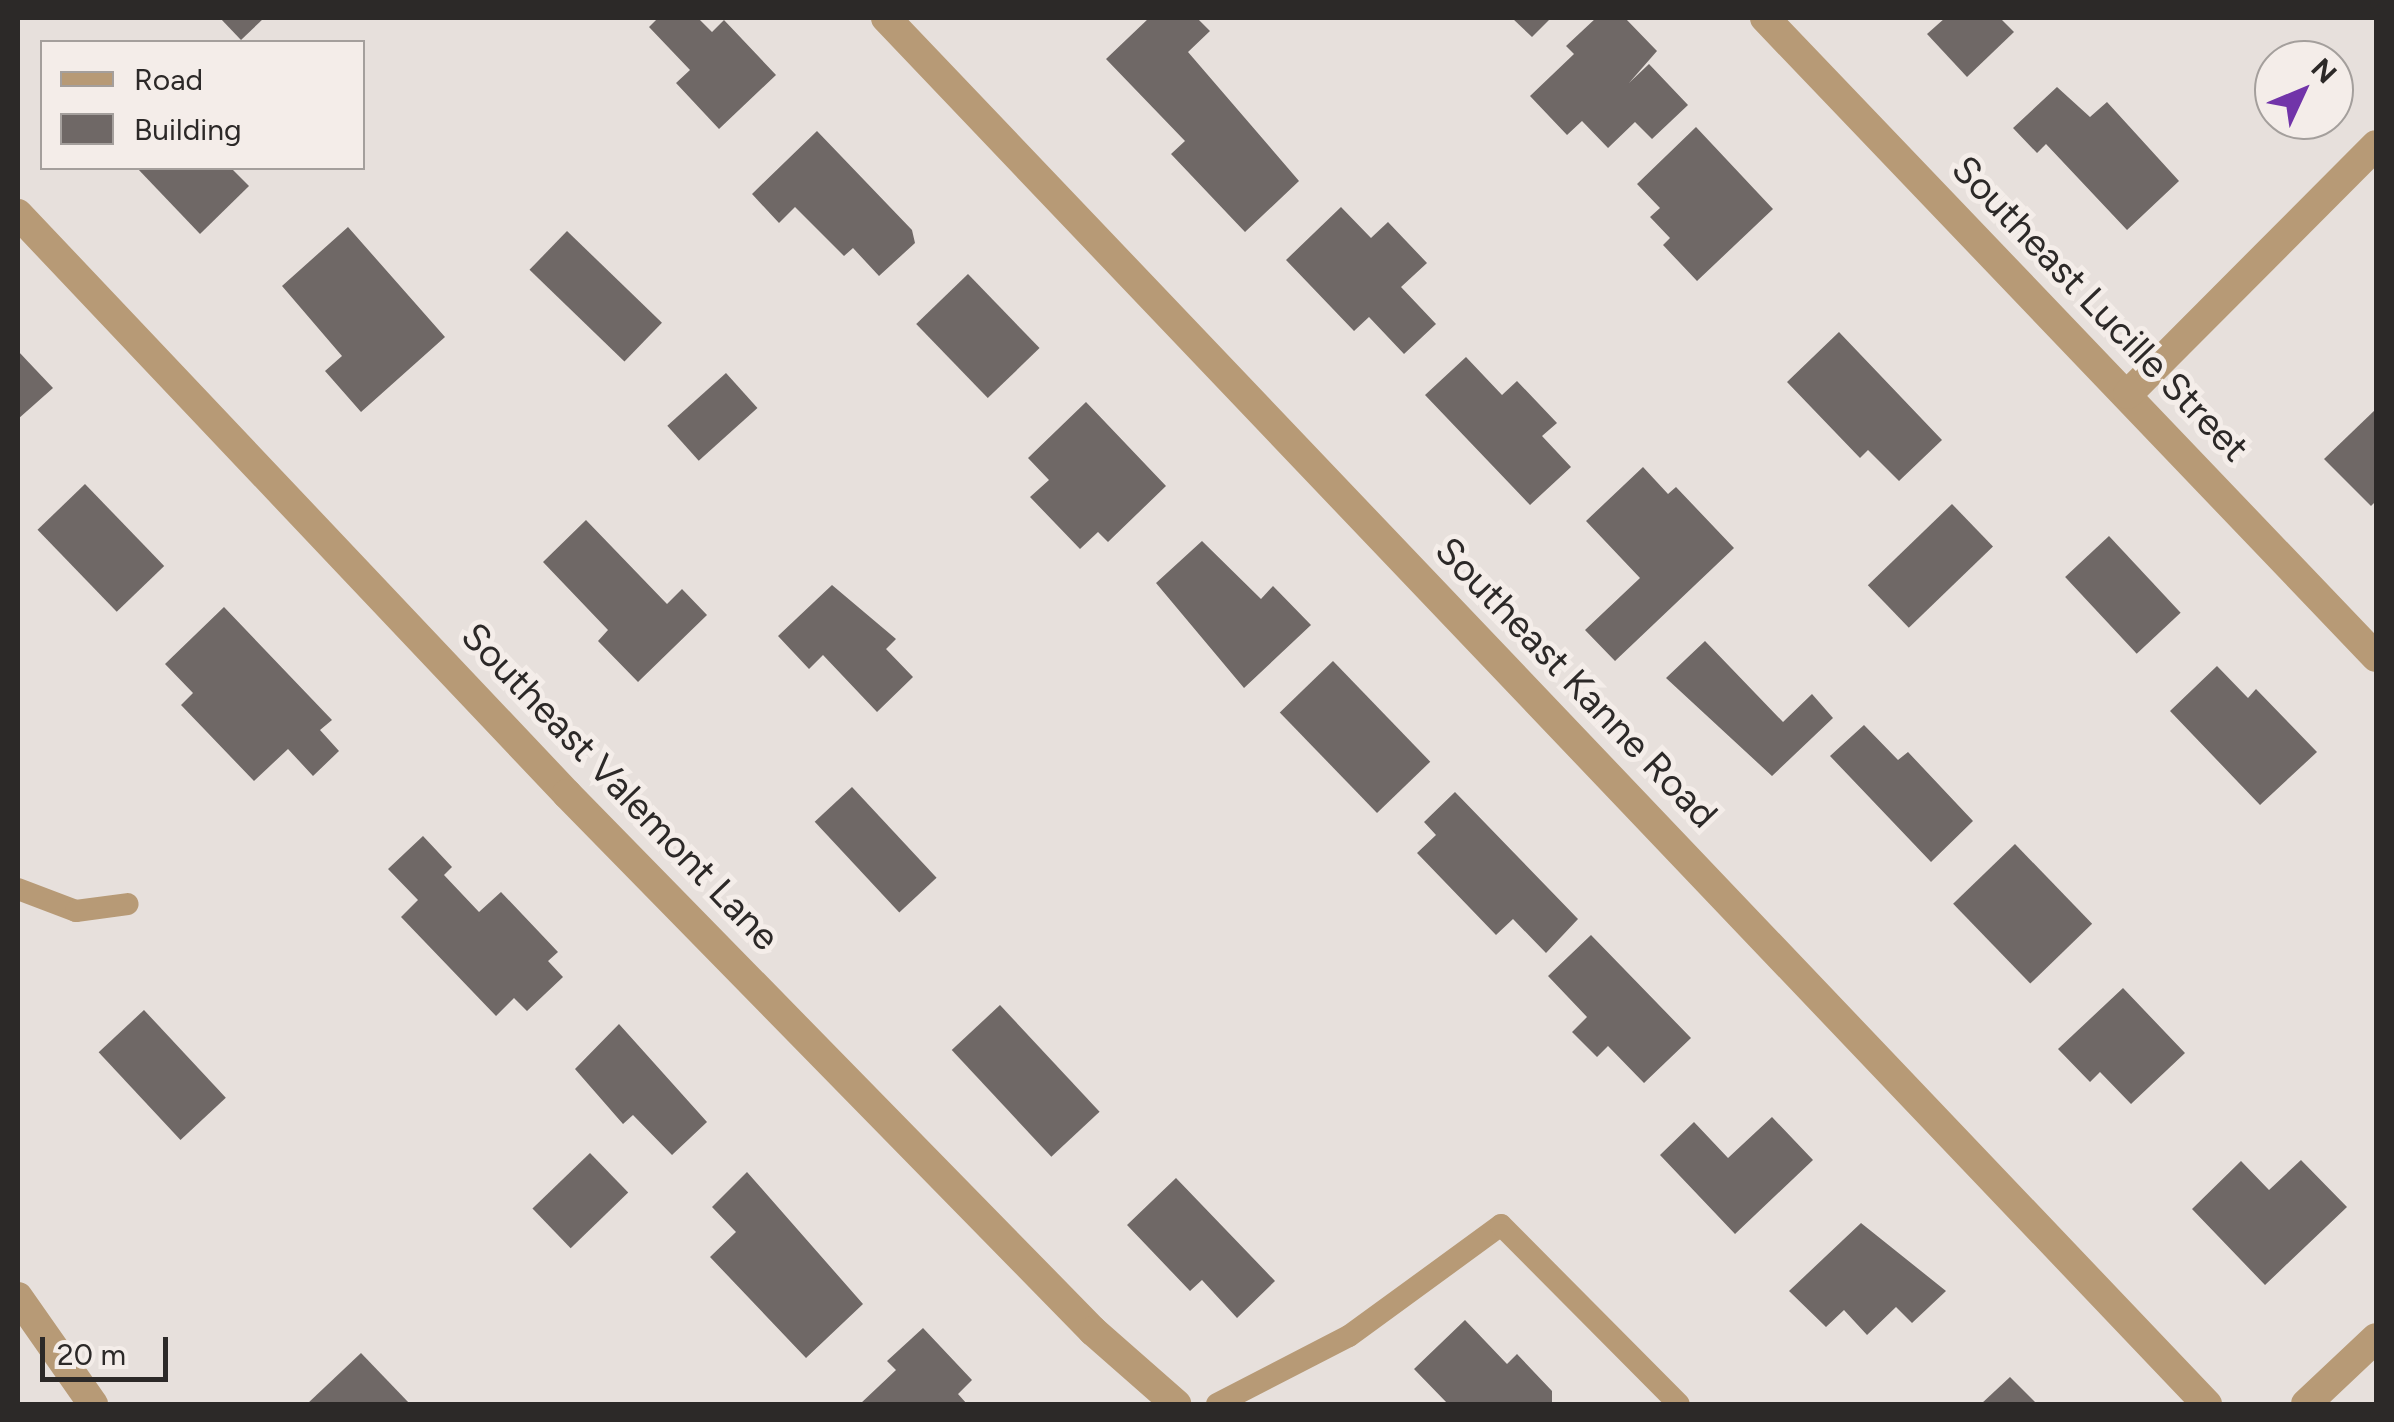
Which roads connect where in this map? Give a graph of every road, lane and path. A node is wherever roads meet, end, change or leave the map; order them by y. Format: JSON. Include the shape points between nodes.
{"nodes":[{"id":1,"x":886,"y":18,"type":"edge"},
{"id":2,"x":1765,"y":18,"type":"edge"},
{"id":3,"x":2376,"y":144,"type":"edge"},
{"id":4,"x":18,"y":214,"type":"edge"},
{"id":5,"x":2128,"y":394,"type":"junction"},
{"id":6,"x":2376,"y":656,"type":"edge"},
{"id":7,"x":18,"y":888,"type":"edge"},
{"id":8,"x":128,"y":904,"type":"dead end"},
{"id":9,"x":18,"y":1297,"type":"edge"},
{"id":10,"x":2376,"y":1338,"type":"edge"},
{"id":11,"x":92,"y":1404,"type":"edge"},
{"id":12,"x":1176,"y":1404,"type":"edge"},
{"id":13,"x":1217,"y":1404,"type":"edge"},
{"id":14,"x":1679,"y":1404,"type":"edge"},
{"id":15,"x":2207,"y":1404,"type":"edge"},
{"id":16,"x":2306,"y":1404,"type":"edge"}],
"edges":[{"from":1,"to":15,"type":"street","name":"Southeast Kanne Road"},
{"from":2,"to":5,"type":"street","name":"Southeast Lucille Street"},
{"from":3,"to":5,"type":"street"},
{"from":4,"to":12,"type":"street","name":"Southeast Valemont Lane","via":[[567,794],[1093,1331]]},
{"from":5,"to":6,"type":"street","name":"Southeast Lucille Street"},
{"from":7,"to":8,"type":"lane","via":[[76,910]]},
{"from":9,"to":11,"type":"street"},
{"from":10,"to":16,"type":"street"},
{"from":13,"to":14,"type":"lane","via":[[1350,1336],[1501,1225]]}]}
